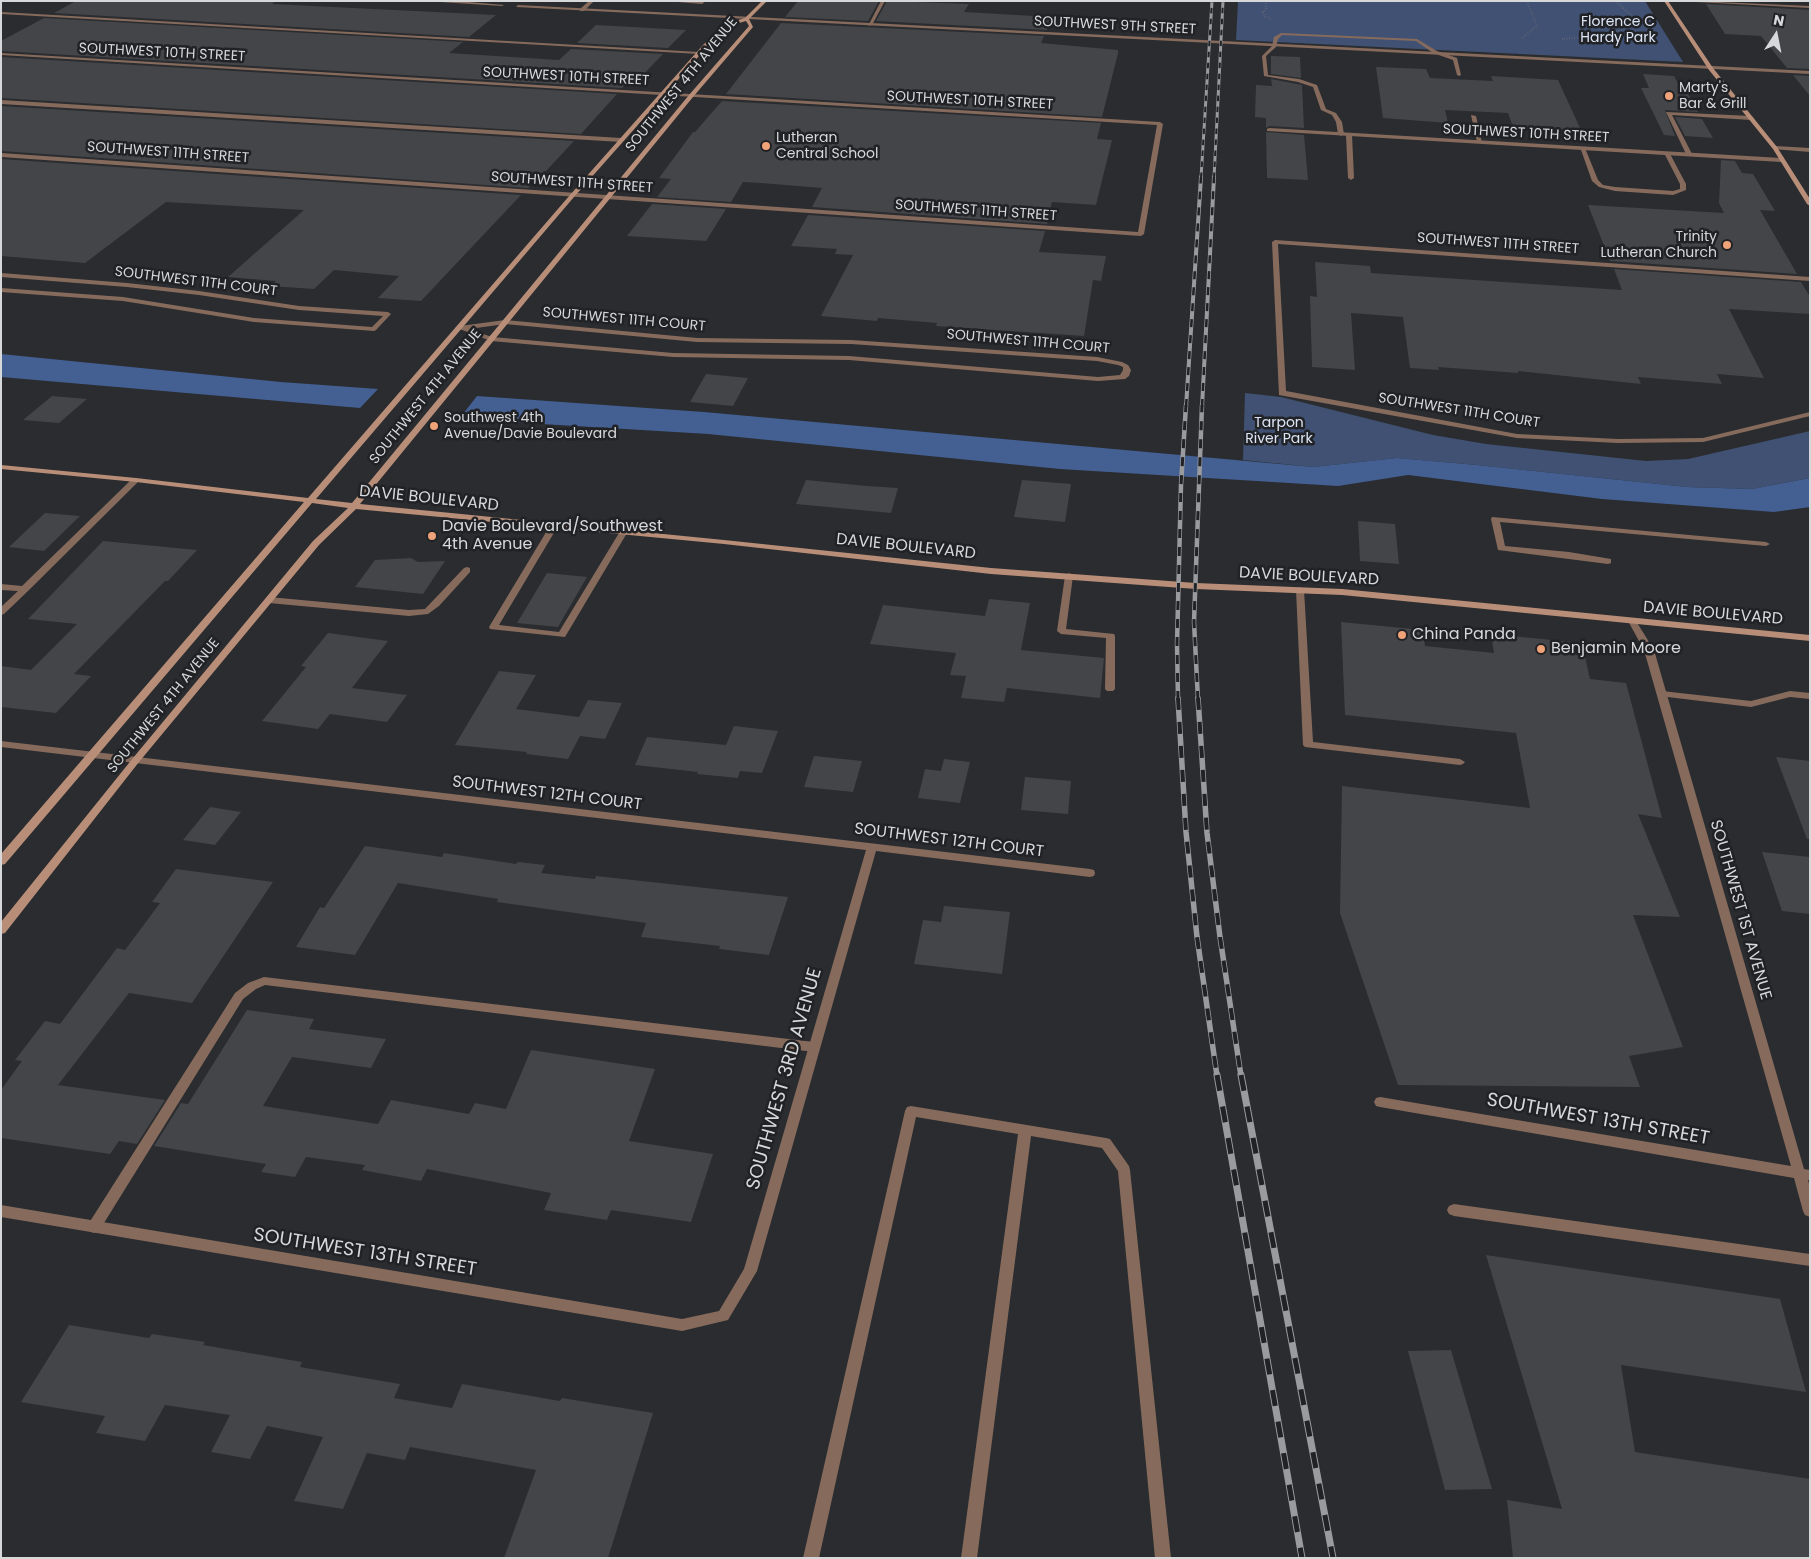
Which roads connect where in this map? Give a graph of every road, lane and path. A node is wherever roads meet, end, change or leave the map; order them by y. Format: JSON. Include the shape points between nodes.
{"nodes":[{"id":1,"x":427,"y":1,"type":"edge"},
{"id":2,"x":592,"y":1,"type":"edge"},
{"id":3,"x":668,"y":1,"type":"edge"},
{"id":4,"x":704,"y":1,"type":"edge"},
{"id":5,"x":765,"y":1,"type":"edge"},
{"id":6,"x":884,"y":1,"type":"edge"},
{"id":7,"x":1527,"y":1,"type":"edge"},
{"id":8,"x":1614,"y":1,"type":"edge"},
{"id":9,"x":1666,"y":1,"type":"edge"},
{"id":10,"x":1696,"y":1,"type":"edge"},
{"id":11,"x":502,"y":6,"type":"dead end"},
{"id":12,"x":518,"y":6,"type":"dead end"},
{"id":13,"x":1810,"y":6,"type":"edge"},
{"id":14,"x":582,"y":10,"type":"junction"},
{"id":15,"x":1,"y":13,"type":"edge"},
{"id":16,"x":747,"y":19,"type":"junction"},
{"id":17,"x":870,"y":25,"type":"junction"},
{"id":18,"x":1527,"y":38,"type":"dead end"},
{"id":19,"x":1560,"y":39,"type":"dead end"},
{"id":20,"x":1274,"y":46,"type":"junction"},
{"id":21,"x":699,"y":53,"type":"junction"},
{"id":22,"x":1,"y":54,"type":"edge"},
{"id":23,"x":1441,"y":55,"type":"junction"},
{"id":24,"x":1710,"y":69,"type":"junction"},
{"id":25,"x":1810,"y":74,"type":"edge"},
{"id":26,"x":1459,"y":75,"type":"dead end"},
{"id":27,"x":663,"y":94,"type":"junction"},
{"id":28,"x":691,"y":96,"type":"junction"},
{"id":29,"x":1,"y":102,"type":"edge"},
{"id":30,"x":1473,"y":116,"type":"dead end"},
{"id":31,"x":1751,"y":118,"type":"junction"},
{"id":32,"x":1269,"y":130,"type":"dead end"},
{"id":33,"x":1341,"y":134,"type":"junction"},
{"id":34,"x":1349,"y":135,"type":"junction"},
{"id":35,"x":621,"y":140,"type":"junction"},
{"id":36,"x":1480,"y":142,"type":"junction"},
{"id":37,"x":1582,"y":148,"type":"junction"},
{"id":38,"x":1774,"y":148,"type":"junction"},
{"id":39,"x":1810,"y":150,"type":"edge"},
{"id":40,"x":1667,"y":153,"type":"junction"},
{"id":41,"x":1689,"y":154,"type":"junction"},
{"id":42,"x":1,"y":155,"type":"edge"},
{"id":43,"x":1781,"y":160,"type":"junction"},
{"id":44,"x":1352,"y":178,"type":"dead end"},
{"id":45,"x":572,"y":196,"type":"junction"},
{"id":46,"x":607,"y":198,"type":"junction"},
{"id":47,"x":1810,"y":204,"type":"edge"},
{"id":48,"x":1141,"y":234,"type":"joint"},
{"id":49,"x":1,"y":275,"type":"edge"},
{"id":50,"x":1810,"y":279,"type":"edge"},
{"id":51,"x":1,"y":290,"type":"edge"},
{"id":52,"x":505,"y":322,"type":"junction"},
{"id":53,"x":460,"y":328,"type":"junction"},
{"id":54,"x":491,"y":339,"type":"junction"},
{"id":55,"x":1282,"y":393,"type":"joint"},
{"id":56,"x":1810,"y":414,"type":"edge"},
{"id":57,"x":1,"y":467,"type":"edge"},
{"id":58,"x":136,"y":480,"type":"junction"},
{"id":59,"x":311,"y":500,"type":"junction"},
{"id":60,"x":354,"y":506,"type":"junction"},
{"id":61,"x":554,"y":526,"type":"junction"},
{"id":62,"x":623,"y":533,"type":"junction"},
{"id":63,"x":1766,"y":544,"type":"dead end"},
{"id":64,"x":1608,"y":561,"type":"dead end"},
{"id":65,"x":467,"y":570,"type":"dead end"},
{"id":66,"x":1069,"y":576,"type":"junction"},
{"id":67,"x":1,"y":587,"type":"edge"},
{"id":68,"x":25,"y":589,"type":"junction"},
{"id":69,"x":1300,"y":590,"type":"junction"},
{"id":70,"x":269,"y":600,"type":"junction"},
{"id":71,"x":1,"y":612,"type":"edge"},
{"id":72,"x":1632,"y":621,"type":"junction"},
{"id":73,"x":1810,"y":638,"type":"edge"},
{"id":74,"x":1110,"y":689,"type":"dead end"},
{"id":75,"x":1662,"y":694,"type":"junction"},
{"id":76,"x":1810,"y":696,"type":"edge"},
{"id":77,"x":1,"y":744,"type":"edge"},
{"id":78,"x":92,"y":755,"type":"junction"},
{"id":79,"x":136,"y":760,"type":"junction"},
{"id":80,"x":1460,"y":762,"type":"dead end"},
{"id":81,"x":872,"y":847,"type":"junction"},
{"id":82,"x":1,"y":861,"type":"edge"},
{"id":83,"x":1090,"y":873,"type":"dead end"},
{"id":84,"x":1,"y":930,"type":"edge"},
{"id":85,"x":814,"y":1047,"type":"junction"},
{"id":86,"x":1380,"y":1102,"type":"dead end"},
{"id":87,"x":1025,"y":1130,"type":"junction"},
{"id":88,"x":1804,"y":1174,"type":"edge"},
{"id":89,"x":1454,"y":1210,"type":"dead end"},
{"id":90,"x":1,"y":1211,"type":"edge"},
{"id":91,"x":1810,"y":1211,"type":"edge"},
{"id":92,"x":94,"y":1227,"type":"junction"},
{"id":93,"x":1810,"y":1260,"type":"edge"},
{"id":94,"x":723,"y":1316,"type":"joint"},
{"id":95,"x":811,"y":1558,"type":"edge"},
{"id":96,"x":969,"y":1558,"type":"edge"},
{"id":97,"x":1163,"y":1558,"type":"edge"}],
"edges":[{"from":1,"to":11,"type":"street"},
{"from":2,"to":14,"type":"street"},
{"from":3,"to":4,"type":"street"},
{"from":5,"to":16,"type":"main road","name":"SOUTHWEST 4TH AVENUE"},
{"from":6,"to":17,"type":"street"},
{"from":7,"to":18,"type":"path","via":[[1536,26],[1522,38]]},
{"from":8,"to":19,"type":"path","via":[[1630,15],[1630,24],[1622,30]]},
{"from":9,"to":24,"type":"main road"},
{"from":10,"to":13,"type":"street"},
{"from":12,"to":14,"type":"street","name":"SOUTHWEST 9TH STREET"},
{"from":14,"to":16,"type":"street","name":"SOUTHWEST 9TH STREET"},
{"from":15,"to":21,"type":"street"},
{"from":16,"to":17,"type":"street","name":"SOUTHWEST 9TH STREET"},
{"from":16,"to":21,"type":"main road","name":"SOUTHWEST 4TH AVENUE","via":[[727,25]]},
{"from":16,"to":28,"type":"main road","name":"SOUTHWEST 4TH AVENUE","via":[[751,26]]},
{"from":17,"to":20,"type":"street","name":"SOUTHWEST 9TH STREET"},
{"from":20,"to":23,"type":"street","name":"SOUTHWEST 9TH STREET"},
{"from":20,"to":23,"type":"street","via":[[1281,34],[1417,40]]},
{"from":20,"to":33,"type":"street","via":[[1264,56],[1266,76],[1315,86],[1324,110],[1334,114],[1339,122]]},
{"from":21,"to":27,"type":"main road","name":"SOUTHWEST 4TH AVENUE"},
{"from":22,"to":27,"type":"street","name":"SOUTHWEST 10TH STREET"},
{"from":23,"to":24,"type":"street","name":"SOUTHWEST 9TH STREET"},
{"from":23,"to":26,"type":"street","via":[[1455,59]]},
{"from":24,"to":25,"type":"street","name":"SOUTHWEST 9TH STREET"},
{"from":24,"to":31,"type":"main road"},
{"from":27,"to":28,"type":"street","name":"SOUTHWEST 10TH STREET"},
{"from":27,"to":35,"type":"main road","name":"SOUTHWEST 4TH AVENUE"},
{"from":28,"to":46,"type":"main road","name":"SOUTHWEST 4TH AVENUE"},
{"from":28,"to":48,"type":"street","name":"SOUTHWEST 10TH STREET","via":[[1160,124]]},
{"from":29,"to":35,"type":"street"},
{"from":30,"to":36,"type":"street"},
{"from":31,"to":38,"type":"main road"},
{"from":31,"to":41,"type":"street","via":[[1668,113]]},
{"from":32,"to":33,"type":"street","name":"SOUTHWEST 10TH STREET"},
{"from":33,"to":34,"type":"street","name":"SOUTHWEST 10TH STREET"},
{"from":34,"to":36,"type":"street","name":"SOUTHWEST 10TH STREET"},
{"from":34,"to":44,"type":"street"},
{"from":35,"to":45,"type":"main road","name":"SOUTHWEST 4TH AVENUE"},
{"from":36,"to":37,"type":"street","name":"SOUTHWEST 10TH STREET"},
{"from":37,"to":40,"type":"street","name":"SOUTHWEST 10TH STREET"},
{"from":37,"to":40,"type":"street","via":[[1595,181],[1601,186],[1683,190]]},
{"from":38,"to":39,"type":"street"},
{"from":38,"to":43,"type":"main road"},
{"from":40,"to":41,"type":"street","name":"SOUTHWEST 10TH STREET"},
{"from":41,"to":43,"type":"street","name":"SOUTHWEST 10TH STREET"},
{"from":42,"to":45,"type":"street","name":"SOUTHWEST 11TH STREET"},
{"from":43,"to":47,"type":"main road"},
{"from":45,"to":46,"type":"street","name":"SOUTHWEST 11TH STREET"},
{"from":45,"to":53,"type":"main road","name":"SOUTHWEST 4TH AVENUE"},
{"from":46,"to":48,"type":"street","name":"SOUTHWEST 11TH STREET"},
{"from":46,"to":52,"type":"main road","name":"SOUTHWEST 4TH AVENUE"},
{"from":49,"to":51,"type":"street","name":"SOUTHWEST 11TH COURT","via":[[199,293],[299,308],[388,314],[374,329],[254,320],[123,299]]},
{"from":50,"to":55,"type":"street","name":"SOUTHWEST 11TH STREET","via":[[1274,242]]},
{"from":52,"to":53,"type":"street","name":"SOUTHWEST 11TH COURT"},
{"from":52,"to":54,"type":"main road","name":"SOUTHWEST 4TH AVENUE"},
{"from":52,"to":54,"type":"street","name":"SOUTHWEST 11TH COURT","via":[[697,340],[834,341],[1088,358],[1112,361],[1126,366],[1127,370],[1122,377],[1098,379],[848,358],[673,355]]},
{"from":53,"to":54,"type":"street","name":"SOUTHWEST 11TH COURT"},
{"from":53,"to":59,"type":"main road","name":"SOUTHWEST 4TH AVENUE"},
{"from":54,"to":60,"type":"main road","name":"SOUTHWEST 4TH AVENUE"},
{"from":55,"to":56,"type":"street","name":"SOUTHWEST 11TH COURT","via":[[1517,436],[1618,442],[1703,440]]},
{"from":57,"to":58,"type":"main road","name":"DAVIE BOULEVARD"},
{"from":58,"to":59,"type":"main road","name":"DAVIE BOULEVARD"},
{"from":58,"to":68,"type":"street"},
{"from":59,"to":60,"type":"main road","name":"DAVIE BOULEVARD"},
{"from":59,"to":78,"type":"main road","name":"SOUTHWEST 4TH AVENUE"},
{"from":60,"to":61,"type":"main road","name":"DAVIE BOULEVARD"},
{"from":60,"to":70,"type":"main road","name":"SOUTHWEST 4TH AVENUE","via":[[316,544]]},
{"from":61,"to":62,"type":"main road","name":"DAVIE BOULEVARD"},
{"from":61,"to":62,"type":"street","via":[[493,627],[562,635]]},
{"from":62,"to":66,"type":"main road","name":"DAVIE BOULEVARD","via":[[991,571]]},
{"from":63,"to":64,"type":"street","via":[[1495,519],[1501,548]]},
{"from":65,"to":70,"type":"street","via":[[428,611],[409,613]]},
{"from":66,"to":69,"type":"main road","name":"DAVIE BOULEVARD"},
{"from":66,"to":74,"type":"street","via":[[1061,631],[1111,636]]},
{"from":67,"to":68,"type":"street"},
{"from":68,"to":71,"type":"street"},
{"from":69,"to":72,"type":"main road","name":"DAVIE BOULEVARD"},
{"from":69,"to":80,"type":"street","via":[[1308,745]]},
{"from":70,"to":79,"type":"main road","name":"SOUTHWEST 4TH AVENUE"},
{"from":72,"to":73,"type":"main road","name":"DAVIE BOULEVARD"},
{"from":72,"to":75,"type":"street","name":"SOUTHWEST 1ST AVENUE","via":[[1649,650]]},
{"from":75,"to":76,"type":"street","via":[[1751,704],[1790,694]]},
{"from":75,"to":88,"type":"street","name":"SOUTHWEST 1ST AVENUE"},
{"from":77,"to":78,"type":"street","name":"SOUTHWEST 12TH COURT"},
{"from":78,"to":79,"type":"street","name":"SOUTHWEST 12TH COURT"},
{"from":78,"to":82,"type":"main road","name":"SOUTHWEST 4TH AVENUE"},
{"from":79,"to":81,"type":"street","name":"SOUTHWEST 12TH COURT"},
{"from":79,"to":84,"type":"main road","name":"SOUTHWEST 4TH AVENUE"},
{"from":81,"to":83,"type":"street","name":"SOUTHWEST 12TH COURT"},
{"from":81,"to":85,"type":"street","name":"SOUTHWEST 3RD AVENUE"},
{"from":85,"to":92,"type":"street","via":[[264,981],[239,996]]},
{"from":85,"to":94,"type":"street","name":"SOUTHWEST 3RD AVENUE","via":[[750,1271]]},
{"from":86,"to":88,"type":"street","name":"SOUTHWEST 13TH STREET"},
{"from":87,"to":95,"type":"street","via":[[911,1111]]},
{"from":87,"to":96,"type":"street"},
{"from":87,"to":97,"type":"street","via":[[1106,1143],[1124,1170]]},
{"from":88,"to":91,"type":"street","name":"SOUTHWEST 1ST AVENUE"},
{"from":89,"to":93,"type":"street"},
{"from":90,"to":92,"type":"street","name":"SOUTHWEST 13TH STREET"},
{"from":92,"to":94,"type":"street","name":"SOUTHWEST 13TH STREET","via":[[682,1325]]}]}
